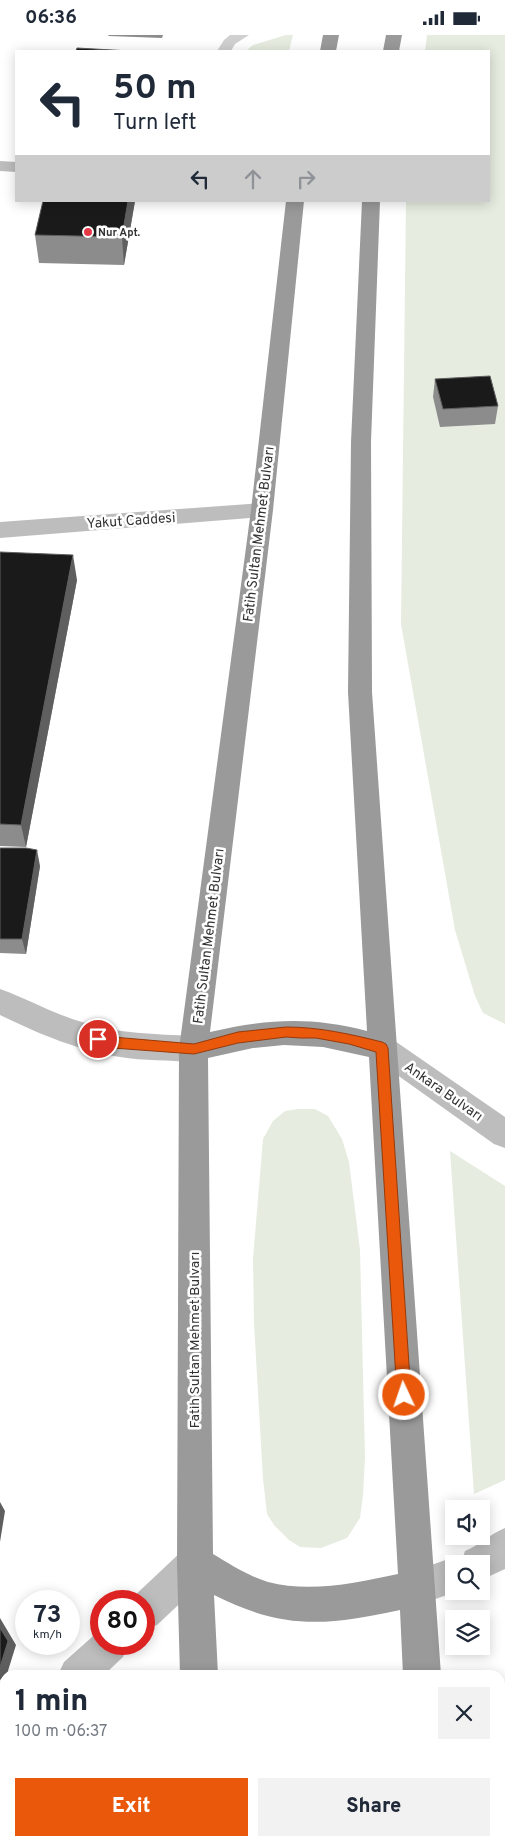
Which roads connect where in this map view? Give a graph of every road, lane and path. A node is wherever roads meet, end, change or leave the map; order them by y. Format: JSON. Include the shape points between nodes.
{"nodes":[{"id":1,"x":242,"y":35,"type":"edge"},
{"id":2,"x":331,"y":35,"type":"edge"},
{"id":3,"x":394,"y":35,"type":"edge"},
{"id":4,"x":224,"y":50,"type":"edge"},
{"id":5,"x":328,"y":50,"type":"edge"},
{"id":6,"x":391,"y":50,"type":"edge"},
{"id":7,"x":0,"y":166,"type":"edge"},
{"id":8,"x":15,"y":167,"type":"edge"},
{"id":9,"x":295,"y":202,"type":"edge"},
{"id":10,"x":371,"y":202,"type":"edge"},
{"id":11,"x":262,"y":510,"type":"junction"},
{"id":12,"x":0,"y":530,"type":"edge"},
{"id":13,"x":0,"y":1001,"type":"edge"},
{"id":14,"x":382,"y":1048,"type":"junction"},
{"id":15,"x":194,"y":1049,"type":"junction"},
{"id":16,"x":505,"y":1134,"type":"edge"},
{"id":17,"x":505,"y":1546,"type":"edge"},
{"id":18,"x":490,"y":1558,"type":"edge"},
{"id":19,"x":194,"y":1564,"type":"junction"},
{"id":20,"x":445,"y":1578,"type":"edge"},
{"id":21,"x":416,"y":1588,"type":"junction"},
{"id":22,"x":155,"y":1601,"type":"edge"},
{"id":23,"x":98,"y":1655,"type":"edge"},
{"id":24,"x":82,"y":1670,"type":"edge"},
{"id":25,"x":199,"y":1670,"type":"edge"},
{"id":26,"x":422,"y":1670,"type":"edge"}],
"edges":[{"from":1,"to":4,"type":"lane","via":[[233,38]]},
{"from":2,"to":5,"type":"highway"},
{"from":3,"to":6,"type":"highway"},
{"from":7,"to":8,"type":"street"},
{"from":9,"to":11,"type":"highway","name":"Fatih Sultan Mehmet Bulvarı"},
{"from":10,"to":14,"type":"highway","via":[[361,442],[360,692]]},
{"from":11,"to":12,"type":"street","name":"Yakut Caddesi"},
{"from":11,"to":15,"type":"highway","name":"Fatih Sultan Mehmet Bulvarı"},
{"from":13,"to":15,"type":"street","via":[[68,1030],[113,1043]]},
{"from":14,"to":15,"type":"highway","via":[[316,1033],[286,1032],[238,1037]]},
{"from":14,"to":16,"type":"street","name":"Ankara Bulvarı"},
{"from":14,"to":21,"type":"highway"},
{"from":15,"to":19,"type":"highway","name":"Fatih Sultan Mehmet Bulvarı"},
{"from":17,"to":18,"type":"street"},
{"from":19,"to":21,"type":"highway","via":[[232,1585],[277,1602],[324,1604],[360,1601]]},
{"from":19,"to":22,"type":"street"},
{"from":19,"to":25,"type":"highway","name":"Fatih Sultan Mehmet Bulvarı"},
{"from":20,"to":21,"type":"street"},
{"from":21,"to":26,"type":"highway"},
{"from":23,"to":24,"type":"street"}]}
